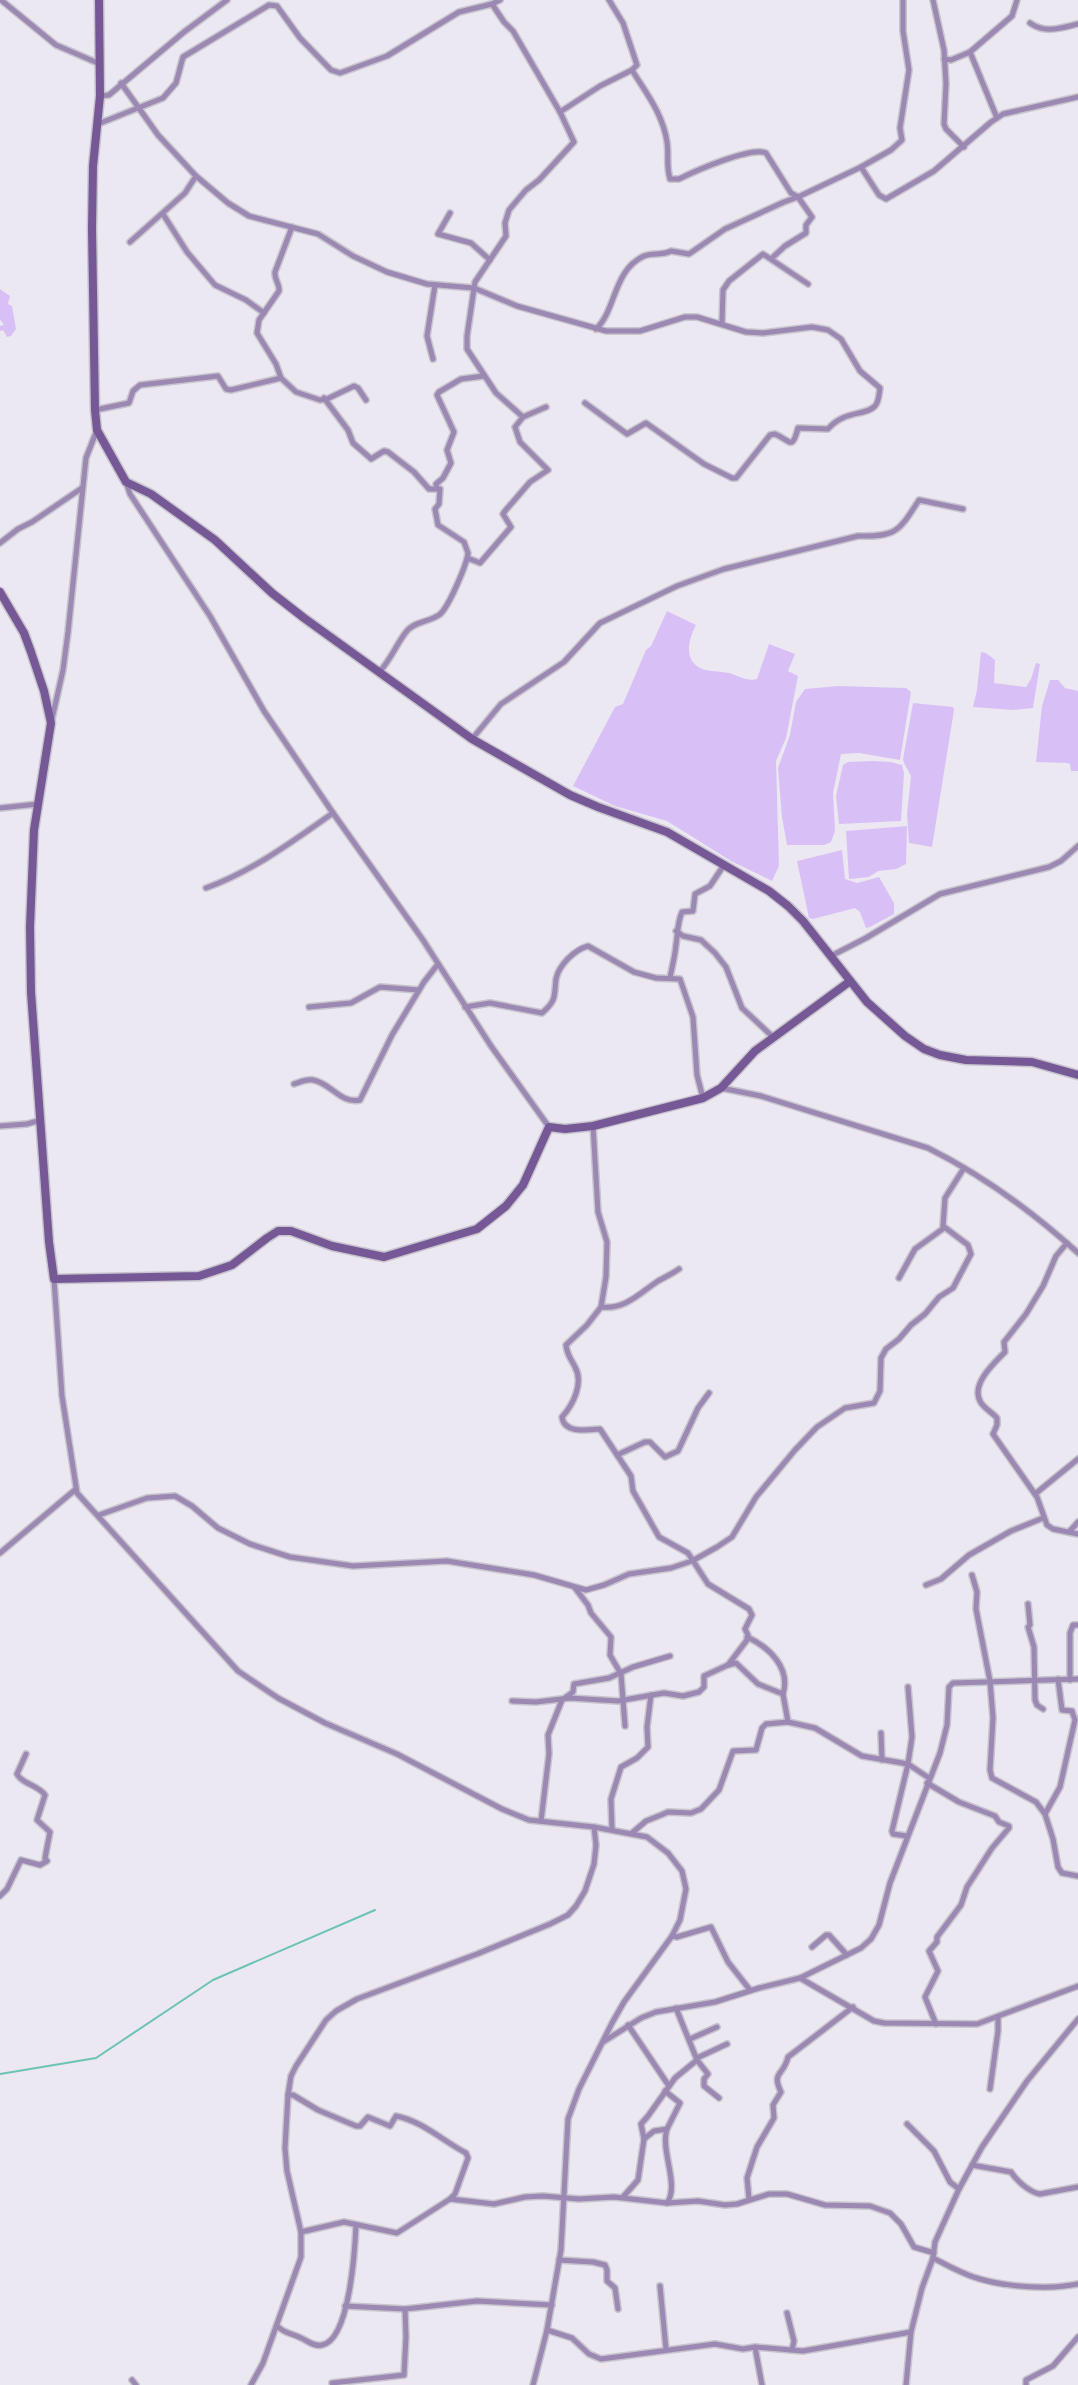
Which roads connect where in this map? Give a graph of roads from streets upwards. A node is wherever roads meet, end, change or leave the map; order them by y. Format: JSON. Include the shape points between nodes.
{"nodes":[{"id":1,"x":1,"y":0,"type":"edge"},
{"id":2,"x":99,"y":0,"type":"edge"},
{"id":3,"x":227,"y":0,"type":"edge"},
{"id":4,"x":500,"y":0,"type":"edge"},
{"id":5,"x":609,"y":0,"type":"edge"},
{"id":6,"x":903,"y":0,"type":"edge"},
{"id":7,"x":933,"y":0,"type":"edge"},
{"id":8,"x":1017,"y":0,"type":"edge"},
{"id":9,"x":492,"y":4,"type":"junction"},
{"id":10,"x":1030,"y":23,"type":"dead end"},
{"id":11,"x":1078,"y":24,"type":"edge"},
{"id":12,"x":970,"y":52,"type":"junction"},
{"id":13,"x":944,"y":59,"type":"junction"},
{"id":14,"x":100,"y":64,"type":"junction"},
{"id":15,"x":632,"y":70,"type":"junction"},
{"id":16,"x":121,"y":82,"type":"junction"},
{"id":17,"x":100,"y":96,"type":"junction"},
{"id":18,"x":1078,"y":97,"type":"edge"},
{"id":19,"x":141,"y":108,"type":"junction"},
{"id":20,"x":560,"y":112,"type":"junction"},
{"id":21,"x":997,"y":118,"type":"junction"},
{"id":22,"x":98,"y":124,"type":"junction"},
{"id":23,"x":964,"y":147,"type":"junction"},
{"id":24,"x":861,"y":167,"type":"junction"},
{"id":25,"x":196,"y":176,"type":"junction"},
{"id":26,"x":798,"y":197,"type":"junction"},
{"id":27,"x":450,"y":213,"type":"dead end"},
{"id":28,"x":163,"y":214,"type":"junction"},
{"id":29,"x":292,"y":227,"type":"junction"},
{"id":30,"x":130,"y":242,"type":"dead end"},
{"id":31,"x":772,"y":258,"type":"junction"},
{"id":32,"x":490,"y":260,"type":"junction"},
{"id":33,"x":808,"y":284,"type":"dead end"},
{"id":34,"x":435,"y":285,"type":"junction"},
{"id":35,"x":474,"y":288,"type":"junction"},
{"id":36,"x":264,"y":313,"type":"junction"},
{"id":37,"x":722,"y":323,"type":"junction"},
{"id":38,"x":596,"y":329,"type":"junction"},
{"id":39,"x":433,"y":359,"type":"dead end"},
{"id":40,"x":484,"y":376,"type":"junction"},
{"id":41,"x":281,"y":378,"type":"junction"},
{"id":42,"x":324,"y":398,"type":"junction"},
{"id":43,"x":366,"y":400,"type":"dead end"},
{"id":44,"x":585,"y":403,"type":"dead end"},
{"id":45,"x":546,"y":407,"type":"dead end"},
{"id":46,"x":95,"y":410,"type":"junction"},
{"id":47,"x":522,"y":417,"type":"junction"},
{"id":48,"x":97,"y":430,"type":"junction"},
{"id":49,"x":126,"y":482,"type":"junction"},
{"id":50,"x":82,"y":488,"type":"junction"},
{"id":51,"x":437,"y":488,"type":"junction"},
{"id":52,"x":963,"y":509,"type":"dead end"},
{"id":53,"x":0,"y":543,"type":"edge"},
{"id":54,"x":465,"y":561,"type":"junction"},
{"id":55,"x":0,"y":592,"type":"edge"},
{"id":56,"x":380,"y":671,"type":"junction"},
{"id":57,"x":51,"y":723,"type":"junction"},
{"id":58,"x":472,"y":739,"type":"junction"},
{"id":59,"x":38,"y":804,"type":"junction"},
{"id":60,"x":0,"y":808,"type":"edge"},
{"id":61,"x":333,"y":813,"type":"junction"},
{"id":62,"x":1078,"y":846,"type":"edge"},
{"id":63,"x":724,"y":865,"type":"junction"},
{"id":64,"x":206,"y":888,"type":"dead end"},
{"id":65,"x":676,"y":932,"type":"junction"},
{"id":66,"x":831,"y":956,"type":"junction"},
{"id":67,"x":438,"y":964,"type":"junction"},
{"id":68,"x":670,"y":978,"type":"junction"},
{"id":69,"x":849,"y":982,"type":"junction"},
{"id":70,"x":419,"y":990,"type":"junction"},
{"id":71,"x":309,"y":1007,"type":"dead end"},
{"id":72,"x":465,"y":1007,"type":"junction"},
{"id":73,"x":773,"y":1037,"type":"junction"},
{"id":74,"x":1078,"y":1075,"type":"edge"},
{"id":75,"x":294,"y":1084,"type":"dead end"},
{"id":76,"x":721,"y":1088,"type":"junction"},
{"id":77,"x":703,"y":1098,"type":"junction"},
{"id":78,"x":41,"y":1120,"type":"junction"},
{"id":79,"x":0,"y":1126,"type":"edge"},
{"id":80,"x":593,"y":1126,"type":"junction"},
{"id":81,"x":549,"y":1127,"type":"junction"},
{"id":82,"x":964,"y":1168,"type":"junction"},
{"id":83,"x":944,"y":1228,"type":"junction"},
{"id":84,"x":1067,"y":1243,"type":"junction"},
{"id":85,"x":1078,"y":1253,"type":"edge"},
{"id":86,"x":679,"y":1269,"type":"dead end"},
{"id":87,"x":899,"y":1278,"type":"dead end"},
{"id":88,"x":54,"y":1279,"type":"junction"},
{"id":89,"x":601,"y":1307,"type":"junction"},
{"id":90,"x":709,"y":1393,"type":"dead end"},
{"id":91,"x":617,"y":1455,"type":"junction"},
{"id":92,"x":1078,"y":1459,"type":"edge"},
{"id":93,"x":76,"y":1489,"type":"junction"},
{"id":94,"x":1035,"y":1494,"type":"junction"},
{"id":95,"x":99,"y":1515,"type":"junction"},
{"id":96,"x":1043,"y":1518,"type":"junction"},
{"id":97,"x":1078,"y":1522,"type":"edge"},
{"id":98,"x":1069,"y":1532,"type":"junction"},
{"id":99,"x":1078,"y":1534,"type":"edge"},
{"id":100,"x":0,"y":1553,"type":"edge"},
{"id":101,"x":692,"y":1561,"type":"junction"},
{"id":102,"x":972,"y":1575,"type":"dead end"},
{"id":103,"x":926,"y":1585,"type":"dead end"},
{"id":104,"x":574,"y":1587,"type":"junction"},
{"id":105,"x":1028,"y":1604,"type":"dead end"},
{"id":106,"x":1078,"y":1625,"type":"edge"},
{"id":107,"x":747,"y":1637,"type":"junction"},
{"id":108,"x":670,"y":1656,"type":"dead end"},
{"id":109,"x":728,"y":1665,"type":"junction"},
{"id":110,"x":621,"y":1674,"type":"junction"},
{"id":111,"x":1058,"y":1679,"type":"junction"},
{"id":112,"x":1078,"y":1679,"type":"edge"},
{"id":113,"x":1034,"y":1680,"type":"junction"},
{"id":114,"x":1070,"y":1680,"type":"junction"},
{"id":115,"x":990,"y":1681,"type":"junction"},
{"id":116,"x":908,"y":1687,"type":"dead end"},
{"id":117,"x":783,"y":1694,"type":"junction"},
{"id":118,"x":651,"y":1695,"type":"junction"},
{"id":119,"x":562,"y":1700,"type":"junction"},
{"id":120,"x":512,"y":1701,"type":"dead end"},
{"id":121,"x":622,"y":1701,"type":"junction"},
{"id":122,"x":1043,"y":1709,"type":"dead end"},
{"id":123,"x":788,"y":1722,"type":"junction"},
{"id":124,"x":625,"y":1726,"type":"dead end"},
{"id":125,"x":881,"y":1733,"type":"dead end"},
{"id":126,"x":26,"y":1754,"type":"dead end"},
{"id":127,"x":882,"y":1760,"type":"junction"},
{"id":128,"x":908,"y":1764,"type":"junction"},
{"id":129,"x":928,"y":1780,"type":"junction"},
{"id":130,"x":1044,"y":1814,"type":"junction"},
{"id":131,"x":541,"y":1821,"type":"junction"},
{"id":132,"x":594,"y":1827,"type":"junction"},
{"id":133,"x":612,"y":1830,"type":"junction"},
{"id":134,"x":632,"y":1833,"type":"junction"},
{"id":135,"x":907,"y":1836,"type":"junction"},
{"id":136,"x":1078,"y":1875,"type":"edge"},
{"id":137,"x":0,"y":1896,"type":"edge"},
{"id":138,"x":672,"y":1936,"type":"junction"},
{"id":139,"x":812,"y":1947,"type":"dead end"},
{"id":140,"x":847,"y":1955,"type":"junction"},
{"id":141,"x":800,"y":1978,"type":"junction"},
{"id":142,"x":1078,"y":1986,"type":"edge"},
{"id":143,"x":750,"y":1990,"type":"junction"},
{"id":144,"x":853,"y":2007,"type":"junction"},
{"id":145,"x":676,"y":2008,"type":"junction"},
{"id":146,"x":998,"y":2018,"type":"junction"},
{"id":147,"x":1078,"y":2019,"type":"edge"},
{"id":148,"x":936,"y":2024,"type":"junction"},
{"id":149,"x":628,"y":2025,"type":"junction"},
{"id":150,"x":717,"y":2027,"type":"dead end"},
{"id":151,"x":690,"y":2039,"type":"junction"},
{"id":152,"x":601,"y":2044,"type":"junction"},
{"id":153,"x":727,"y":2044,"type":"dead end"},
{"id":154,"x":697,"y":2059,"type":"junction"},
{"id":155,"x":667,"y":2089,"type":"junction"},
{"id":156,"x":990,"y":2089,"type":"dead end"},
{"id":157,"x":288,"y":2095,"type":"junction"},
{"id":158,"x":718,"y":2098,"type":"dead end"},
{"id":159,"x":907,"y":2124,"type":"dead end"},
{"id":160,"x":667,"y":2129,"type":"junction"},
{"id":161,"x":644,"y":2139,"type":"junction"},
{"id":162,"x":972,"y":2165,"type":"junction"},
{"id":163,"x":1078,"y":2187,"type":"edge"},
{"id":164,"x":959,"y":2189,"type":"junction"},
{"id":165,"x":623,"y":2197,"type":"junction"},
{"id":166,"x":565,"y":2198,"type":"junction"},
{"id":167,"x":450,"y":2199,"type":"junction"},
{"id":168,"x":749,"y":2199,"type":"junction"},
{"id":169,"x":667,"y":2203,"type":"junction"},
{"id":170,"x":356,"y":2225,"type":"junction"},
{"id":171,"x":301,"y":2232,"type":"junction"},
{"id":172,"x":934,"y":2256,"type":"junction"},
{"id":173,"x":559,"y":2260,"type":"junction"},
{"id":174,"x":1078,"y":2284,"type":"edge"},
{"id":175,"x":660,"y":2286,"type":"dead end"},
{"id":176,"x":552,"y":2305,"type":"junction"},
{"id":177,"x":345,"y":2306,"type":"junction"},
{"id":178,"x":405,"y":2309,"type":"junction"},
{"id":179,"x":618,"y":2309,"type":"dead end"},
{"id":180,"x":787,"y":2313,"type":"dead end"},
{"id":181,"x":277,"y":2326,"type":"junction"},
{"id":182,"x":547,"y":2330,"type":"junction"},
{"id":183,"x":911,"y":2332,"type":"junction"},
{"id":184,"x":1078,"y":2337,"type":"edge"},
{"id":185,"x":755,"y":2347,"type":"junction"},
{"id":186,"x":666,"y":2349,"type":"junction"},
{"id":187,"x":792,"y":2350,"type":"junction"},
{"id":188,"x":332,"y":2384,"type":"edge"},
{"id":189,"x":251,"y":2385,"type":"edge"},
{"id":190,"x":533,"y":2385,"type":"edge"},
{"id":191,"x":762,"y":2385,"type":"edge"},
{"id":192,"x":906,"y":2385,"type":"edge"},
{"id":193,"x":1026,"y":2385,"type":"edge"}],
"edges":[{"from":1,"to":14,"type":"street","via":[[57,45]]},
{"from":2,"to":14,"type":"street"},
{"from":3,"to":16,"type":"street"},
{"from":4,"to":9,"type":"street"},
{"from":5,"to":15,"type":"street","via":[[623,23],[636,60]]},
{"from":6,"to":24,"type":"street","via":[[909,70],[900,128],[902,140]]},
{"from":7,"to":13,"type":"street"},
{"from":8,"to":12,"type":"street","via":[[1011,16]]},
{"from":9,"to":19,"type":"street","via":[[459,12],[387,56],[340,73],[331,70],[300,38],[277,6],[269,5],[183,57],[170,91]]},
{"from":9,"to":20,"type":"street","via":[[513,30]]},
{"from":10,"to":11,"type":"street","via":[[1039,30]]},
{"from":12,"to":13,"type":"street"},
{"from":12,"to":21,"type":"street"},
{"from":13,"to":23,"type":"street","via":[[944,124]]},
{"from":14,"to":17,"type":"street"},
{"from":15,"to":20,"type":"street"},
{"from":15,"to":26,"type":"street","via":[[661,118],[668,143],[670,179],[762,151],[791,193]]},
{"from":16,"to":17,"type":"street","via":[[109,95]]},
{"from":16,"to":19,"type":"street"},
{"from":17,"to":22,"type":"street"},
{"from":18,"to":21,"type":"street"},
{"from":19,"to":22,"type":"street"},
{"from":19,"to":25,"type":"street","via":[[158,135]]},
{"from":20,"to":32,"type":"street","via":[[573,144],[509,210],[506,236]]},
{"from":21,"to":23,"type":"street"},
{"from":22,"to":46,"type":"street","via":[[92,229]]},
{"from":23,"to":24,"type":"street","via":[[934,171],[886,199],[879,195]]},
{"from":24,"to":26,"type":"street"},
{"from":25,"to":28,"type":"street"},
{"from":25,"to":29,"type":"street","via":[[249,216]]},
{"from":26,"to":31,"type":"street","via":[[812,217],[806,233]]},
{"from":26,"to":38,"type":"street","via":[[725,229],[689,254],[671,250],[664,255],[644,256],[614,291],[604,323]]},
{"from":27,"to":32,"type":"street","via":[[438,234],[471,243]]},
{"from":28,"to":30,"type":"street"},
{"from":28,"to":36,"type":"street","via":[[187,252],[215,285]]},
{"from":29,"to":34,"type":"street","via":[[318,234],[387,272]]},
{"from":29,"to":36,"type":"street","via":[[275,272],[279,291]]},
{"from":31,"to":33,"type":"street"},
{"from":31,"to":37,"type":"street","via":[[763,254],[729,281],[722,296]]},
{"from":32,"to":35,"type":"street"},
{"from":34,"to":35,"type":"street"},
{"from":34,"to":39,"type":"street","via":[[428,336]]},
{"from":35,"to":38,"type":"street","via":[[517,306]]},
{"from":35,"to":40,"type":"street","via":[[467,349]]},
{"from":36,"to":41,"type":"street","via":[[257,333]]},
{"from":37,"to":38,"type":"street","via":[[685,317],[640,331]]},
{"from":37,"to":44,"type":"street","via":[[746,332],[812,327],[828,330],[841,339],[860,370],[880,388],[875,406],[840,418],[828,429],[798,428],[793,442],[770,435],[732,478],[704,464],[646,423],[627,434]]},
{"from":40,"to":47,"type":"street"},
{"from":40,"to":51,"type":"street","via":[[461,379],[437,395],[454,432],[447,450],[451,463]]},
{"from":41,"to":42,"type":"street","via":[[296,392]]},
{"from":41,"to":46,"type":"street","via":[[231,390],[213,375],[140,385],[129,403]]},
{"from":42,"to":43,"type":"street","via":[[354,386]]},
{"from":42,"to":51,"type":"street","via":[[360,451],[371,459],[388,452],[429,489]]},
{"from":45,"to":47,"type":"street"},
{"from":46,"to":48,"type":"street"},
{"from":47,"to":54,"type":"street","via":[[515,427],[520,442],[548,470],[530,482],[505,511],[510,527],[489,554],[480,563]]},
{"from":48,"to":49,"type":"street"},
{"from":48,"to":50,"type":"street","via":[[86,458]]},
{"from":49,"to":56,"type":"street","via":[[151,494],[215,540],[273,593]]},
{"from":49,"to":61,"type":"street","via":[[129,494],[210,616],[264,711]]},
{"from":50,"to":53,"type":"street"},
{"from":50,"to":57,"type":"street","via":[[63,670]]},
{"from":51,"to":54,"type":"street","via":[[440,489],[435,521],[464,542],[468,553]]},
{"from":52,"to":58,"type":"street","via":[[919,500],[891,535],[858,536],[724,569],[642,601],[600,624],[564,662],[501,704]]},
{"from":54,"to":56,"type":"street","via":[[444,611],[408,630]]},
{"from":55,"to":57,"type":"street","via":[[24,633]]},
{"from":56,"to":58,"type":"street"},
{"from":57,"to":59,"type":"street"},
{"from":58,"to":63,"type":"street","via":[[570,795],[668,832]]},
{"from":59,"to":60,"type":"street"},
{"from":59,"to":78,"type":"street","via":[[30,927]]},
{"from":61,"to":64,"type":"street","via":[[260,863]]},
{"from":61,"to":67,"type":"street"},
{"from":62,"to":66,"type":"street","via":[[1049,867],[940,894]]},
{"from":63,"to":65,"type":"street","via":[[710,886],[695,894],[695,909],[682,912]]},
{"from":63,"to":66,"type":"street","via":[[788,906]]},
{"from":65,"to":68,"type":"street"},
{"from":65,"to":73,"type":"street","via":[[701,940],[715,953],[726,967],[742,1008]]},
{"from":66,"to":69,"type":"street"},
{"from":67,"to":70,"type":"street"},
{"from":67,"to":72,"type":"street"},
{"from":68,"to":72,"type":"street","via":[[634,972],[588,946],[563,963],[556,977],[554,1000],[542,1013],[490,1003]]},
{"from":68,"to":77,"type":"street","via":[[680,979],[693,1017],[697,1075]]},
{"from":69,"to":73,"type":"street"},
{"from":69,"to":74,"type":"street","via":[[888,1023],[924,1049],[966,1060],[1032,1062]]},
{"from":70,"to":71,"type":"street","via":[[380,987],[351,1003]]},
{"from":70,"to":75,"type":"street","via":[[360,1100],[343,1098],[311,1079]]},
{"from":72,"to":81,"type":"street"},
{"from":73,"to":76,"type":"street"},
{"from":76,"to":77,"type":"street"},
{"from":76,"to":82,"type":"street","via":[[761,1096],[901,1139],[928,1148]]},
{"from":77,"to":80,"type":"street"},
{"from":78,"to":79,"type":"street"},
{"from":78,"to":88,"type":"street"},
{"from":80,"to":81,"type":"street"},
{"from":80,"to":89,"type":"street","via":[[598,1212],[608,1256]]},
{"from":81,"to":88,"type":"street","via":[[523,1185],[506,1206],[477,1229],[384,1257],[332,1246],[291,1231],[278,1231],[232,1265],[199,1276]]},
{"from":82,"to":83,"type":"street","via":[[945,1198]]},
{"from":82,"to":84,"type":"street","via":[[1042,1221]]},
{"from":83,"to":87,"type":"street","via":[[915,1249]]},
{"from":83,"to":101,"type":"street","via":[[968,1245],[971,1254],[953,1288],[886,1349],[881,1358],[880,1391],[874,1403],[845,1408],[817,1427],[756,1497],[732,1537]]},
{"from":84,"to":85,"type":"street"},
{"from":84,"to":94,"type":"street","via":[[1056,1256],[1026,1314],[1004,1342],[1005,1352],[983,1377],[978,1392],[980,1401],[997,1418],[993,1434]]},
{"from":86,"to":89,"type":"street","via":[[630,1301]]},
{"from":88,"to":93,"type":"street","via":[[62,1396]]},
{"from":89,"to":91,"type":"street","via":[[566,1345],[578,1378],[570,1409],[562,1421],[572,1429],[600,1429]]},
{"from":90,"to":91,"type":"street","via":[[678,1450],[665,1457],[645,1442]]},
{"from":91,"to":101,"type":"street","via":[[659,1537],[688,1553]]},
{"from":92,"to":94,"type":"street"},
{"from":93,"to":95,"type":"street"},
{"from":93,"to":100,"type":"street"},
{"from":94,"to":96,"type":"street"},
{"from":95,"to":104,"type":"street","via":[[147,1498],[176,1496],[218,1528],[290,1557],[353,1566],[447,1561],[534,1575]]},
{"from":95,"to":131,"type":"street","via":[[246,1678],[325,1723],[397,1754],[502,1809]]},
{"from":96,"to":98,"type":"street","via":[[1053,1529]]},
{"from":96,"to":103,"type":"street","via":[[969,1555],[941,1579]]},
{"from":97,"to":98,"type":"street"},
{"from":98,"to":99,"type":"street"},
{"from":101,"to":104,"type":"street","via":[[629,1574],[586,1590]]},
{"from":101,"to":107,"type":"street","via":[[708,1584],[752,1615],[745,1629]]},
{"from":102,"to":115,"type":"street"},
{"from":104,"to":110,"type":"street","via":[[609,1634],[610,1655]]},
{"from":105,"to":113,"type":"street"},
{"from":106,"to":114,"type":"street","via":[[1071,1628]]},
{"from":107,"to":109,"type":"street"},
{"from":107,"to":117,"type":"street","via":[[766,1648],[780,1665]]},
{"from":108,"to":110,"type":"street"},
{"from":109,"to":117,"type":"street","via":[[736,1663],[762,1686]]},
{"from":109,"to":118,"type":"street","via":[[704,1676],[704,1687],[699,1692]]},
{"from":110,"to":119,"type":"street","via":[[574,1684],[573,1692]]},
{"from":110,"to":121,"type":"street"},
{"from":111,"to":113,"type":"street"},
{"from":111,"to":114,"type":"street"},
{"from":111,"to":130,"type":"street","via":[[1062,1710],[1072,1711],[1075,1720],[1060,1787]]},
{"from":112,"to":114,"type":"street"},
{"from":113,"to":115,"type":"street"},
{"from":113,"to":122,"type":"street","via":[[1036,1705]]},
{"from":115,"to":129,"type":"street","via":[[953,1683],[949,1687],[947,1725]]},
{"from":115,"to":130,"type":"street","via":[[992,1778],[1036,1802]]},
{"from":116,"to":128,"type":"street","via":[[912,1737]]},
{"from":117,"to":123,"type":"street"},
{"from":118,"to":121,"type":"street"},
{"from":118,"to":133,"type":"street","via":[[648,1747],[621,1767],[612,1798]]},
{"from":119,"to":120,"type":"street"},
{"from":119,"to":121,"type":"street"},
{"from":119,"to":131,"type":"street","via":[[548,1735]]},
{"from":121,"to":124,"type":"street"},
{"from":123,"to":127,"type":"street","via":[[815,1728],[862,1756]]},
{"from":123,"to":134,"type":"street","via":[[766,1724],[756,1750],[733,1751],[719,1790],[701,1809],[691,1813],[668,1812],[646,1821]]},
{"from":125,"to":127,"type":"street"},
{"from":126,"to":137,"type":"street","via":[[17,1774],[45,1795],[36,1820],[50,1832],[47,1861],[40,1865],[21,1860]]},
{"from":127,"to":128,"type":"street"},
{"from":128,"to":129,"type":"street"},
{"from":128,"to":135,"type":"street","via":[[892,1831]]},
{"from":129,"to":135,"type":"street"},
{"from":129,"to":148,"type":"street","via":[[959,1802],[995,1816],[1010,1828],[992,1848],[967,1887],[961,1905],[929,1951],[938,1971],[925,1997]]},
{"from":130,"to":136,"type":"street","via":[[1058,1868],[1062,1873]]},
{"from":131,"to":132,"type":"street"},
{"from":132,"to":133,"type":"street"},
{"from":132,"to":157,"type":"street","via":[[594,1864],[585,1891],[568,1915],[357,1999],[336,2012],[326,2020],[296,2066]]},
{"from":133,"to":134,"type":"street"},
{"from":134,"to":138,"type":"street","via":[[658,1844],[682,1871],[686,1889],[680,1920]]},
{"from":135,"to":140,"type":"street","via":[[879,1925],[871,1939]]},
{"from":138,"to":143,"type":"street","via":[[711,1927],[728,1962]]},
{"from":138,"to":152,"type":"street","via":[[624,2002]]},
{"from":139,"to":140,"type":"street","via":[[829,1935]]},
{"from":140,"to":141,"type":"street"},
{"from":141,"to":143,"type":"street"},
{"from":141,"to":144,"type":"street"},
{"from":142,"to":146,"type":"street"},
{"from":143,"to":145,"type":"street","via":[[715,2002]]},
{"from":144,"to":148,"type":"street","via":[[884,2024]]},
{"from":144,"to":168,"type":"street","via":[[788,2057],[776,2077],[781,2092],[773,2104],[774,2118],[757,2147],[747,2178]]},
{"from":145,"to":149,"type":"street"},
{"from":145,"to":151,"type":"street"},
{"from":146,"to":148,"type":"street","via":[[977,2024]]},
{"from":146,"to":156,"type":"street"},
{"from":147,"to":162,"type":"street","via":[[1027,2081]]},
{"from":149,"to":152,"type":"street"},
{"from":149,"to":155,"type":"street"},
{"from":150,"to":151,"type":"street"},
{"from":151,"to":154,"type":"street"},
{"from":152,"to":166,"type":"street","via":[[568,2119]]},
{"from":153,"to":154,"type":"street"},
{"from":154,"to":155,"type":"street"},
{"from":154,"to":158,"type":"street","via":[[708,2074],[704,2086]]},
{"from":155,"to":160,"type":"street","via":[[680,2103]]},
{"from":155,"to":161,"type":"street","via":[[641,2124]]},
{"from":157,"to":167,"type":"street","via":[[356,2126],[368,2117],[390,2126],[396,2116],[430,2130],[466,2153],[468,2158]]},
{"from":157,"to":171,"type":"street","via":[[287,2171]]},
{"from":159,"to":164,"type":"street","via":[[934,2151],[950,2182]]},
{"from":160,"to":161,"type":"street","via":[[654,2131]]},
{"from":160,"to":169,"type":"street","via":[[672,2192]]},
{"from":161,"to":165,"type":"street","via":[[638,2180]]},
{"from":162,"to":163,"type":"street","via":[[1011,2172],[1034,2193]]},
{"from":162,"to":164,"type":"street"},
{"from":164,"to":172,"type":"street","via":[[935,2242]]},
{"from":165,"to":166,"type":"street"},
{"from":165,"to":169,"type":"street"},
{"from":166,"to":167,"type":"street","via":[[525,2197],[494,2204]]},
{"from":166,"to":173,"type":"street"},
{"from":167,"to":170,"type":"street","via":[[397,2233]]},
{"from":168,"to":169,"type":"street","via":[[725,2205]]},
{"from":168,"to":172,"type":"street","via":[[787,2194],[825,2205],[870,2206],[890,2213],[914,2247]]},
{"from":170,"to":171,"type":"street","via":[[340,2222]]},
{"from":170,"to":177,"type":"street","via":[[354,2268]]},
{"from":171,"to":181,"type":"street","via":[[301,2257]]},
{"from":172,"to":174,"type":"street","via":[[980,2279],[1004,2284]]},
{"from":172,"to":183,"type":"street"},
{"from":173,"to":176,"type":"street"},
{"from":173,"to":179,"type":"street","via":[[605,2265],[607,2281],[615,2288]]},
{"from":175,"to":186,"type":"street"},
{"from":176,"to":178,"type":"street","via":[[477,2301]]},
{"from":176,"to":182,"type":"street"},
{"from":177,"to":178,"type":"street"},
{"from":177,"to":181,"type":"street","via":[[334,2336],[322,2346],[285,2333]]},
{"from":178,"to":188,"type":"street","via":[[404,2375]]},
{"from":180,"to":187,"type":"street","via":[[794,2341]]},
{"from":181,"to":189,"type":"street"},
{"from":182,"to":186,"type":"street","via":[[572,2338],[601,2359]]},
{"from":182,"to":190,"type":"street"},
{"from":183,"to":187,"type":"street"},
{"from":183,"to":192,"type":"street"},
{"from":184,"to":193,"type":"street","via":[[1053,2366],[1026,2380]]},
{"from":185,"to":186,"type":"street","via":[[716,2344]]},
{"from":185,"to":187,"type":"street"},
{"from":185,"to":191,"type":"street"}]}
